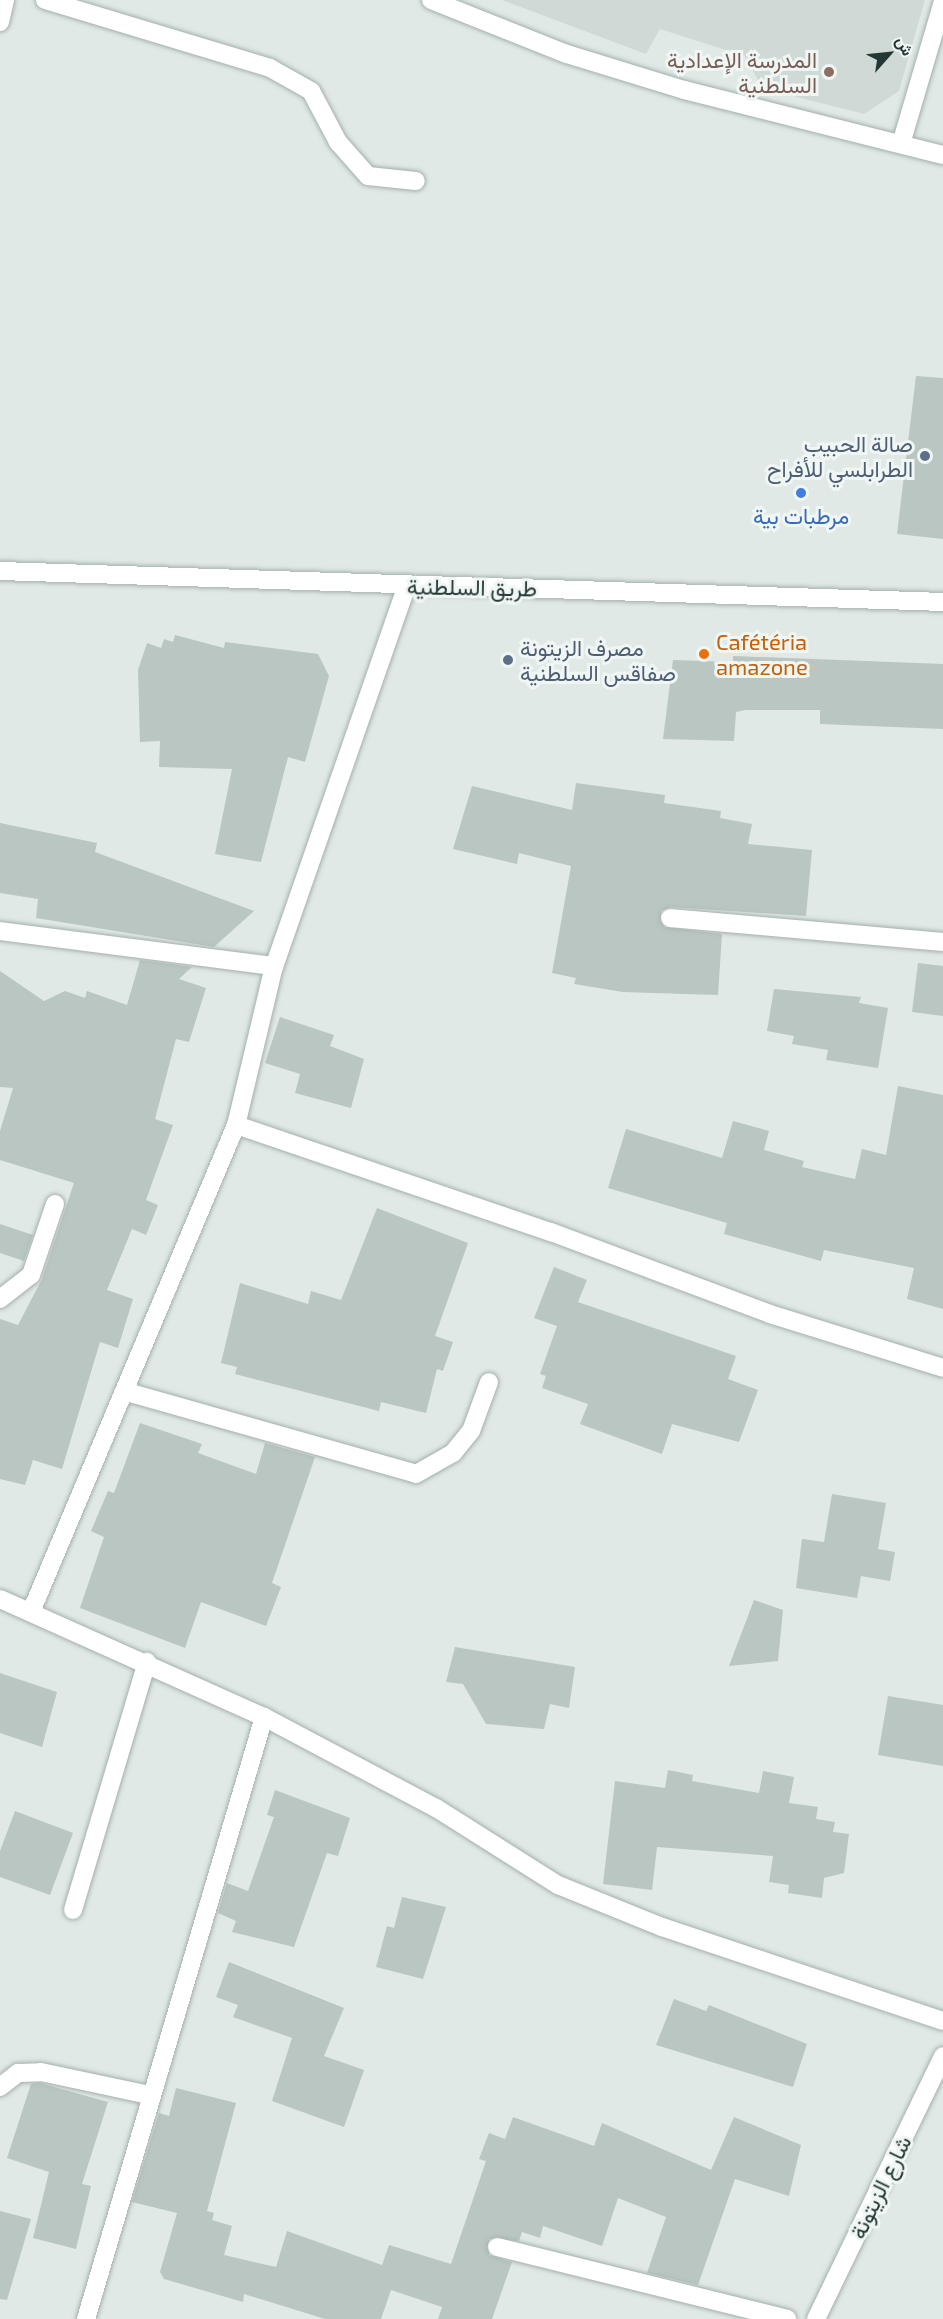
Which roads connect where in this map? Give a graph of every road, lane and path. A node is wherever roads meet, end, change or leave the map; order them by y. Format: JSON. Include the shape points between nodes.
{"nodes":[{"id":1,"x":5,"y":0,"type":"edge"},
{"id":2,"x":45,"y":0,"type":"edge"},
{"id":3,"x":431,"y":0,"type":"edge"},
{"id":4,"x":943,"y":1,"type":"edge"},
{"id":5,"x":0,"y":22,"type":"edge"},
{"id":6,"x":901,"y":144,"type":"junction"},
{"id":7,"x":943,"y":155,"type":"edge"},
{"id":8,"x":416,"y":181,"type":"dead end"},
{"id":9,"x":0,"y":571,"type":"edge"},
{"id":10,"x":407,"y":585,"type":"junction"},
{"id":11,"x":943,"y":602,"type":"edge"},
{"id":12,"x":670,"y":918,"type":"dead end"},
{"id":13,"x":0,"y":931,"type":"edge"},
{"id":14,"x":943,"y":942,"type":"edge"},
{"id":15,"x":274,"y":966,"type":"junction"},
{"id":16,"x":236,"y":1125,"type":"junction"},
{"id":17,"x":55,"y":1204,"type":"dead end"},
{"id":18,"x":0,"y":1299,"type":"edge"},
{"id":19,"x":943,"y":1368,"type":"edge"},
{"id":20,"x":489,"y":1382,"type":"dead end"},
{"id":21,"x":127,"y":1392,"type":"junction"},
{"id":22,"x":0,"y":1599,"type":"edge"},
{"id":23,"x":31,"y":1612,"type":"junction"},
{"id":24,"x":147,"y":1662,"type":"junction"},
{"id":25,"x":264,"y":1717,"type":"junction"},
{"id":26,"x":73,"y":1910,"type":"dead end"},
{"id":27,"x":943,"y":2021,"type":"edge"},
{"id":28,"x":943,"y":2055,"type":"edge"},
{"id":29,"x":0,"y":2086,"type":"edge"},
{"id":30,"x":150,"y":2095,"type":"junction"},
{"id":31,"x":496,"y":2247,"type":"dead end"},
{"id":32,"x":86,"y":2319,"type":"edge"},
{"id":33,"x":787,"y":2319,"type":"edge"},
{"id":34,"x":816,"y":2319,"type":"edge"}],
"edges":[{"from":1,"to":5,"type":"street"},
{"from":2,"to":8,"type":"street","via":[[270,68],[310,91],[338,142],[368,176]]},
{"from":3,"to":6,"type":"street","via":[[567,54]]},
{"from":4,"to":6,"type":"street"},
{"from":6,"to":7,"type":"street"},
{"from":9,"to":10,"type":"street","name":"طريق السلطنية"},
{"from":10,"to":11,"type":"street","name":"طريق السلطنية"},
{"from":10,"to":15,"type":"street"},
{"from":12,"to":14,"type":"street"},
{"from":13,"to":15,"type":"street"},
{"from":15,"to":16,"type":"street"},
{"from":16,"to":19,"type":"street","via":[[551,1232],[770,1314]]},
{"from":16,"to":21,"type":"street"},
{"from":17,"to":18,"type":"street","via":[[31,1275]]},
{"from":20,"to":21,"type":"street","via":[[471,1431],[453,1453],[416,1474]]},
{"from":21,"to":23,"type":"street"},
{"from":22,"to":23,"type":"street"},
{"from":23,"to":24,"type":"street"},
{"from":24,"to":25,"type":"street"},
{"from":24,"to":26,"type":"street"},
{"from":25,"to":27,"type":"street","via":[[436,1808],[558,1885],[662,1927]]},
{"from":25,"to":30,"type":"street"},
{"from":28,"to":34,"type":"street","name":"شارع الزيتونة"},
{"from":29,"to":30,"type":"street","via":[[18,2073],[41,2072]]},
{"from":30,"to":32,"type":"street"},
{"from":31,"to":33,"type":"street"}]}
